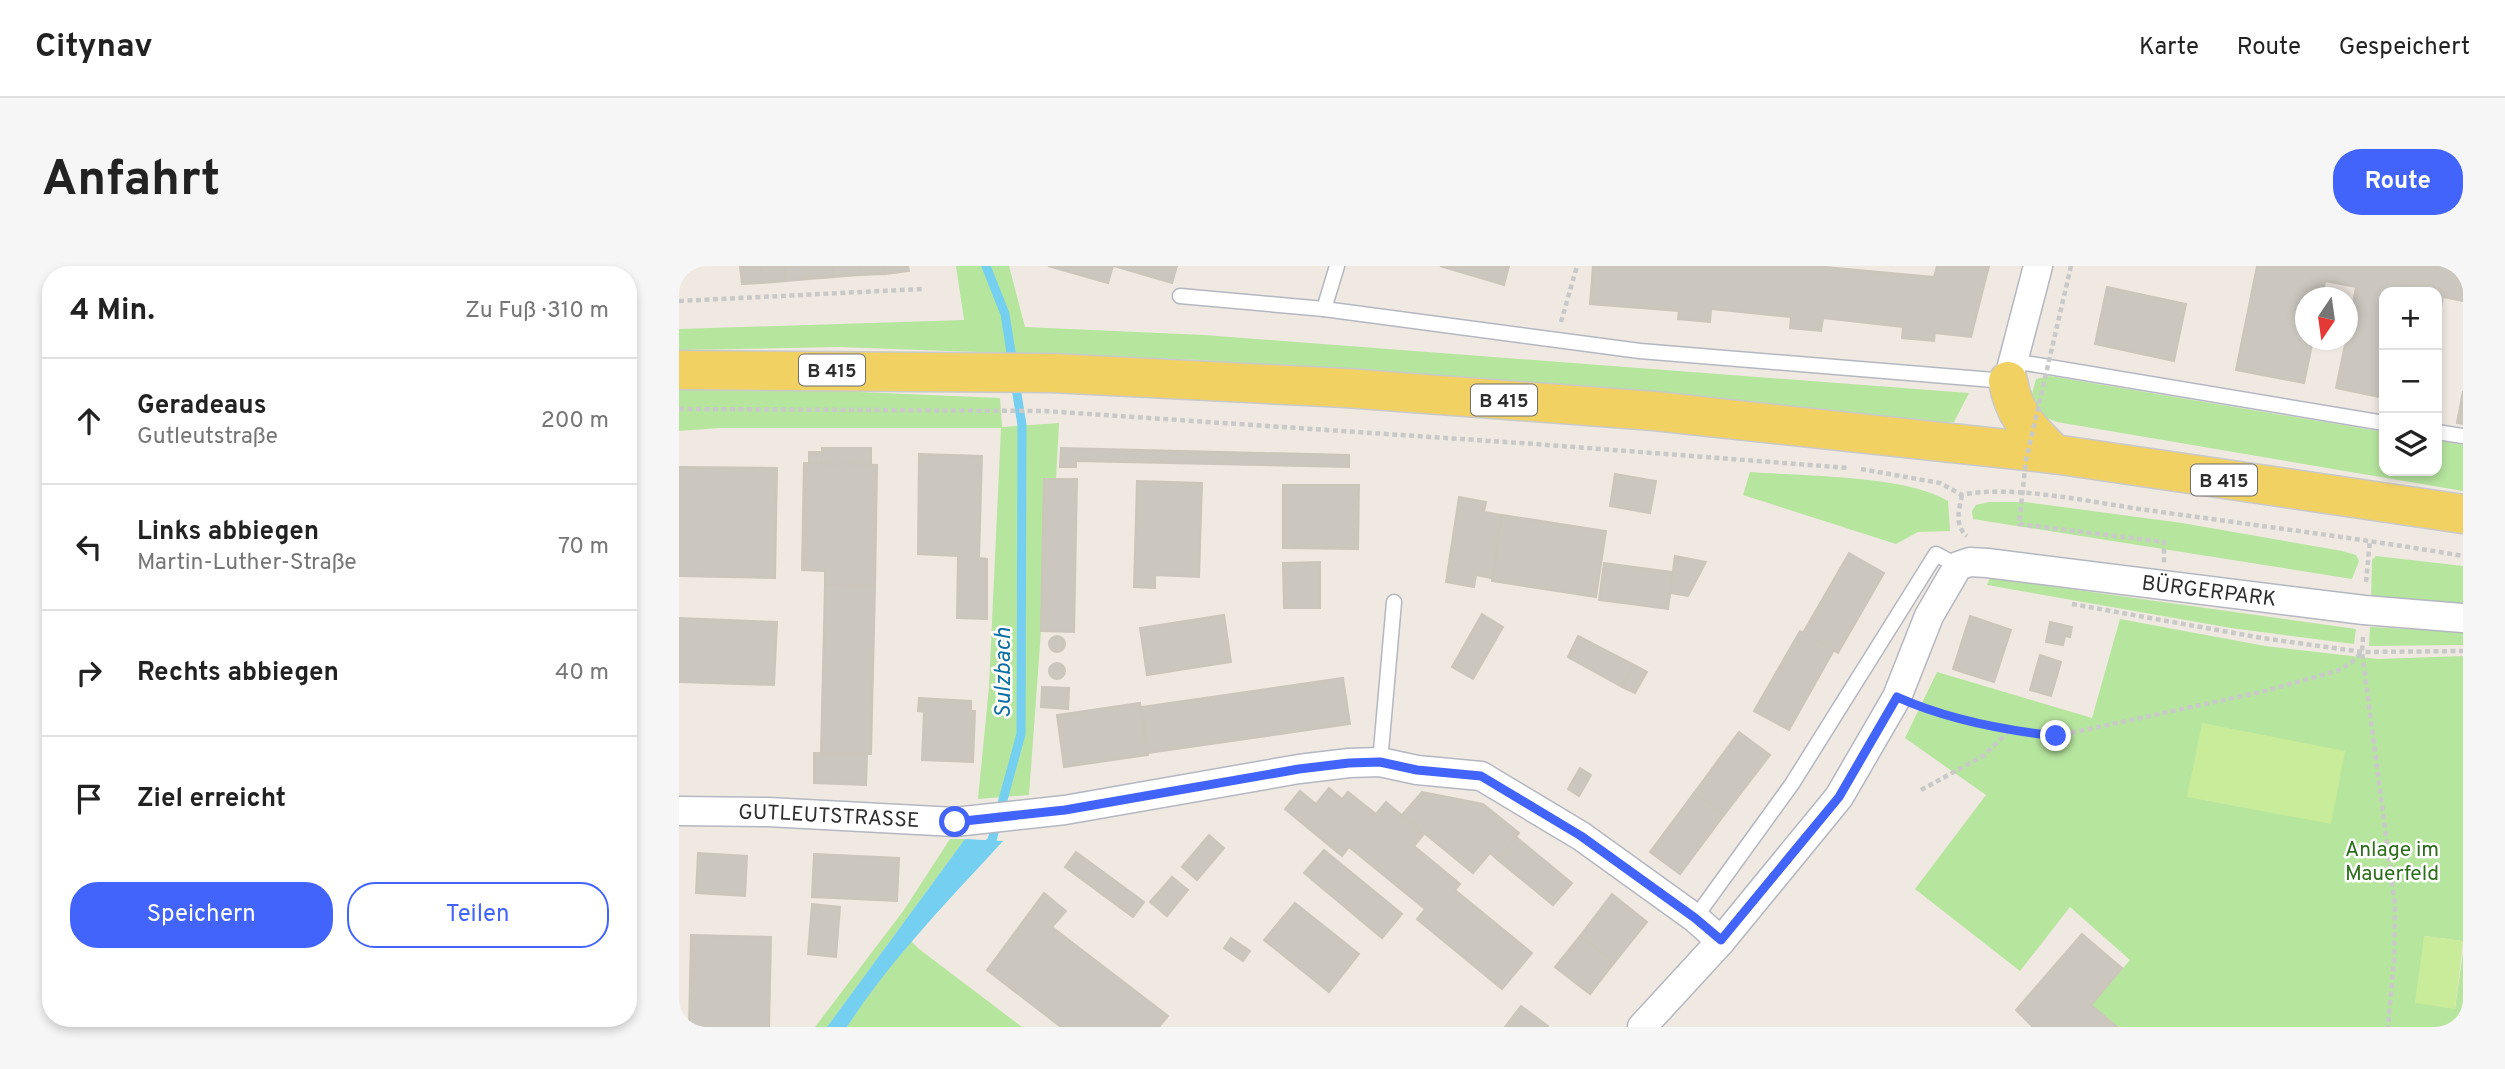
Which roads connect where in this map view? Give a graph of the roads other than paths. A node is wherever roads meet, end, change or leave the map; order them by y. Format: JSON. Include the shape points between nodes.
{"nodes":[{"id":1,"x":1337,"y":266,"type":"edge"},
{"id":2,"x":2038,"y":266,"type":"edge"},
{"id":3,"x":1180,"y":296,"type":"dead end"},
{"id":4,"x":1324,"y":309,"type":"junction"},
{"id":5,"x":679,"y":370,"type":"edge"},
{"id":6,"x":2010,"y":371,"type":"junction"},
{"id":7,"x":2379,"y":422,"type":"edge"},
{"id":8,"x":2442,"y":433,"type":"edge"},
{"id":9,"x":2463,"y":436,"type":"edge"},
{"id":10,"x":1955,"y":444,"type":"junction"},
{"id":11,"x":2054,"y":454,"type":"junction"},
{"id":12,"x":2463,"y":514,"type":"edge"},
{"id":13,"x":1958,"y":566,"type":"junction"},
{"id":14,"x":1394,"y":602,"type":"dead end"},
{"id":15,"x":2463,"y":618,"type":"edge"},
{"id":16,"x":1380,"y":762,"type":"junction"},
{"id":17,"x":679,"y":811,"type":"edge"},
{"id":18,"x":1695,"y":918,"type":"junction"},
{"id":19,"x":1721,"y":940,"type":"junction"},
{"id":20,"x":1642,"y":1027,"type":"edge"}],
"edges":[{"from":1,"to":4,"type":"lane"},
{"from":2,"to":6,"type":"street"},
{"from":3,"to":4,"type":"lane"},
{"from":4,"to":6,"type":"lane","via":[[1640,351]]},
{"from":5,"to":10,"type":"main road","number":"B 415","via":[[984,371],[1346,388],[1640,410]]},
{"from":6,"to":7,"type":"lane"},
{"from":6,"to":10,"type":"main road","via":[[1992,408]]},
{"from":6,"to":11,"type":"main road","via":[[2011,401],[2023,423]]},
{"from":8,"to":9,"type":"lane"},
{"from":10,"to":11,"type":"main road","number":"B 415"},
{"from":11,"to":12,"type":"main road","number":"B 415"},
{"from":13,"to":15,"type":"street","name":"BÜRGERPARK","via":[[1987,563]]},
{"from":13,"to":18,"type":"lane","via":[[1937,554],[1792,784]]},
{"from":13,"to":19,"type":"street","via":[[1929,616],[1897,697],[1839,797]]},
{"from":14,"to":16,"type":"lane"},
{"from":16,"to":17,"type":"street","name":"GUTLEUTSTRASSE","via":[[1299,769],[1065,810],[955,822]]},
{"from":16,"to":18,"type":"street","name":"GUTLEUTSTRASSE","via":[[1481,776],[1581,836]]},
{"from":18,"to":19,"type":"street","name":"GUTLEUTSTRASSE"},
{"from":19,"to":20,"type":"street"}]}
